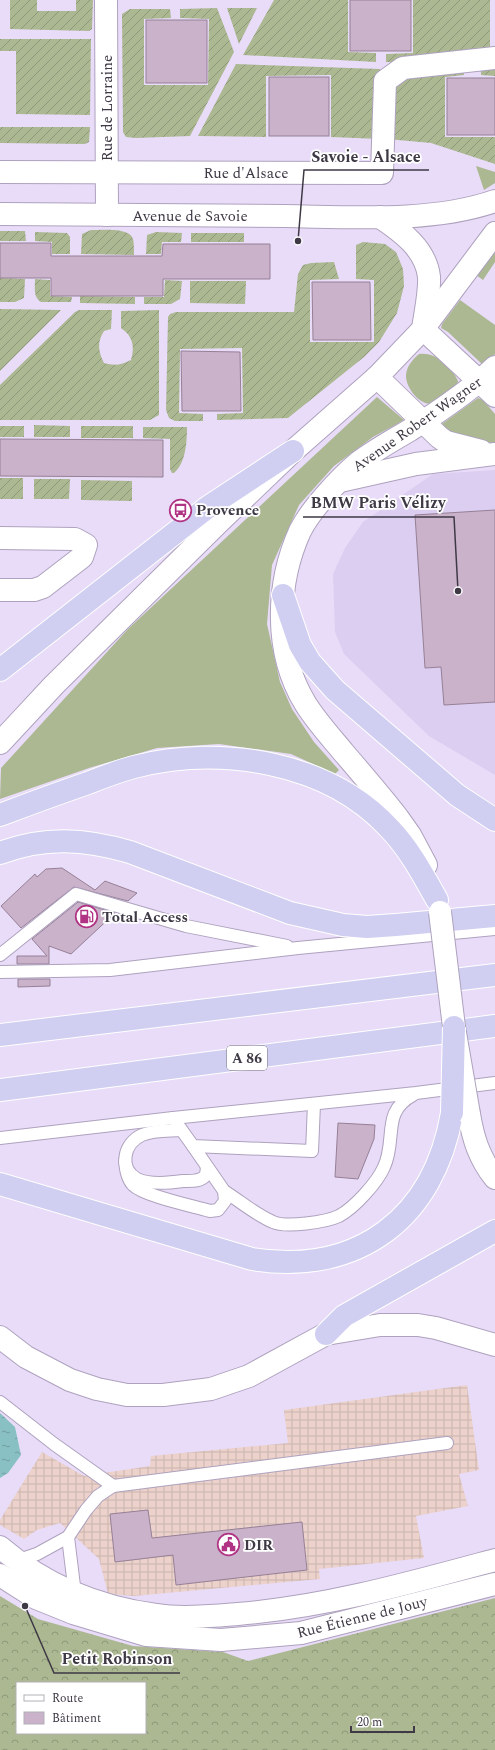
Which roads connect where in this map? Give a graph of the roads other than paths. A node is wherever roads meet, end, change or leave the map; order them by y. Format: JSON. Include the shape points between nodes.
{"nodes":[{"id":1,"x":106,"y":0,"type":"edge"},
{"id":2,"x":495,"y":58,"type":"edge"},
{"id":3,"x":0,"y":172,"type":"edge"},
{"id":4,"x":107,"y":172,"type":"junction"},
{"id":5,"x":495,"y":201,"type":"edge"},
{"id":6,"x":0,"y":214,"type":"edge"},
{"id":7,"x":107,"y":215,"type":"junction"},
{"id":8,"x":380,"y":217,"type":"junction"},
{"id":9,"x":495,"y":233,"type":"edge"},
{"id":10,"x":423,"y":329,"type":"junction"},
{"id":11,"x":377,"y":377,"type":"junction"},
{"id":12,"x":490,"y":381,"type":"edge"},
{"id":13,"x":423,"y":422,"type":"junction"},
{"id":14,"x":294,"y":451,"type":"junction"},
{"id":15,"x":494,"y":454,"type":"edge"},
{"id":16,"x":340,"y":481,"type":"junction"},
{"id":17,"x":0,"y":538,"type":"edge"},
{"id":18,"x":0,"y":590,"type":"edge"},
{"id":19,"x":283,"y":595,"type":"junction"},
{"id":20,"x":0,"y":670,"type":"edge"},
{"id":21,"x":0,"y":743,"type":"edge"},
{"id":22,"x":0,"y":814,"type":"edge"},
{"id":23,"x":495,"y":820,"type":"edge"},
{"id":24,"x":0,"y":853,"type":"edge"},
{"id":25,"x":438,"y":906,"type":"junction"},
{"id":26,"x":495,"y":916,"type":"edge"},
{"id":27,"x":495,"y":929,"type":"edge"},
{"id":28,"x":298,"y":948,"type":"junction"},
{"id":29,"x":0,"y":955,"type":"edge"},
{"id":30,"x":0,"y":972,"type":"edge"},
{"id":31,"x":495,"y":975,"type":"edge"},
{"id":32,"x":495,"y":1026,"type":"edge"},
{"id":33,"x":454,"y":1027,"type":"joint"},
{"id":34,"x":0,"y":1035,"type":"edge"},
{"id":35,"x":495,"y":1084,"type":"edge"},
{"id":36,"x":0,"y":1090,"type":"edge"},
{"id":37,"x":416,"y":1093,"type":"junction"},
{"id":38,"x":314,"y":1104,"type":"junction"},
{"id":39,"x":461,"y":1113,"type":"junction"},
{"id":40,"x":173,"y":1118,"type":"junction"},
{"id":41,"x":182,"y":1130,"type":"junction"},
{"id":42,"x":0,"y":1138,"type":"edge"},
{"id":43,"x":193,"y":1146,"type":"junction"},
{"id":44,"x":125,"y":1161,"type":"junction"},
{"id":45,"x":207,"y":1167,"type":"junction"},
{"id":46,"x":495,"y":1178,"type":"edge"},
{"id":47,"x":0,"y":1184,"type":"edge"},
{"id":48,"x":224,"y":1191,"type":"junction"},
{"id":49,"x":495,"y":1231,"type":"edge"},
{"id":50,"x":326,"y":1334,"type":"junction"},
{"id":51,"x":0,"y":1337,"type":"edge"},
{"id":52,"x":495,"y":1345,"type":"edge"},
{"id":53,"x":0,"y":1402,"type":"edge"},
{"id":54,"x":447,"y":1443,"type":"dead end"},
{"id":55,"x":113,"y":1486,"type":"junction"},
{"id":56,"x":68,"y":1537,"type":"junction"},
{"id":57,"x":0,"y":1547,"type":"edge"},
{"id":58,"x":495,"y":1560,"type":"edge"},
{"id":59,"x":16,"y":1561,"type":"junction"},
{"id":60,"x":0,"y":1575,"type":"edge"},
{"id":61,"x":495,"y":1584,"type":"edge"},
{"id":62,"x":75,"y":1594,"type":"junction"}],
"edges":[{"from":1,"to":4,"type":"main road","name":"Rue de Lorraine"},
{"from":2,"to":4,"type":"main road","name":"Rue d'Alsace","via":[[403,68],[385,81],[382,173]]},
{"from":3,"to":4,"type":"main road","name":"Rue d'Alsace"},
{"from":4,"to":7,"type":"main road","name":"Rue de Lorraine"},
{"from":5,"to":8,"type":"main road","name":"Avenue de Savoie","via":[[475,208],[449,212]]},
{"from":6,"to":7,"type":"main road","name":"Avenue de Savoie"},
{"from":7,"to":8,"type":"main road","name":"Avenue de Savoie"},
{"from":8,"to":10,"type":"main road","via":[[406,234],[422,256],[429,277]]},
{"from":9,"to":10,"type":"main road"},
{"from":10,"to":11,"type":"main road"},
{"from":10,"to":12,"type":"main road"},
{"from":11,"to":13,"type":"main road"},
{"from":11,"to":14,"type":"main road"},
{"from":12,"to":13,"type":"main road","name":"Avenue Robert Wagner"},
{"from":13,"to":15,"type":"main road","via":[[446,442]]},
{"from":13,"to":16,"type":"main road","name":"Avenue Robert Wagner","via":[[378,448]]},
{"from":14,"to":20,"type":"highway","via":[[208,507]]},
{"from":14,"to":21,"type":"main road","via":[[70,669]]},
{"from":15,"to":16,"type":"main road","via":[[416,464]]},
{"from":16,"to":19,"type":"main road","name":"Avenue Robert Wagner","via":[[319,504],[301,530],[287,570]]},
{"from":17,"to":18,"type":"main road","via":[[75,539],[86,545],[82,557],[43,587],[34,590]]},
{"from":19,"to":23,"type":"highway","via":[[300,645],[310,662],[326,680],[457,795]]},
{"from":19,"to":25,"type":"main road","name":"Avenue Robert Wagner","via":[[284,650],[296,688],[314,718],[379,793],[410,835],[422,856]]},
{"from":22,"to":25,"type":"highway","via":[[133,767],[158,762],[188,758],[219,758],[281,766],[337,788],[375,815],[390,829],[418,865]]},
{"from":24,"to":26,"type":"highway","via":[[21,845],[43,842],[82,841],[105,845],[130,852],[290,913],[343,925],[367,927]]},
{"from":25,"to":33,"type":"main road","name":"Avenue Robert Wagner","bridge":true},
{"from":27,"to":28,"type":"lane"},
{"from":28,"to":29,"type":"lane","via":[[186,926],[76,894]]},
{"from":28,"to":30,"type":"lane","via":[[110,970]]},
{"from":31,"to":34,"type":"highway"},
{"from":32,"to":36,"type":"highway","number":"A 86"},
{"from":33,"to":39,"type":"highway","bridge":true},
{"from":35,"to":37,"type":"lane"},
{"from":37,"to":38,"type":"lane"},
{"from":37,"to":48,"type":"lane","via":[[405,1099],[394,1112],[391,1146],[384,1168],[369,1191],[338,1216],[289,1226],[273,1222]]},
{"from":38,"to":40,"type":"lane"},
{"from":38,"to":43,"type":"lane","via":[[312,1151]]},
{"from":39,"to":46,"type":"main road","via":[[479,1154]]},
{"from":39,"to":47,"type":"highway","via":[[449,1134],[433,1176],[410,1210],[377,1237],[347,1252],[319,1260],[276,1263],[252,1259]]},
{"from":40,"to":41,"type":"lane"},
{"from":40,"to":42,"type":"lane"},
{"from":41,"to":43,"type":"lane"},
{"from":41,"to":44,"type":"lane","via":[[151,1132],[137,1137],[128,1147]]},
{"from":43,"to":45,"type":"lane"},
{"from":44,"to":45,"type":"lane","via":[[127,1169],[132,1174],[150,1182],[200,1180],[206,1175]]},
{"from":44,"to":48,"type":"lane","via":[[132,1184],[149,1193],[214,1211],[224,1205]]},
{"from":45,"to":48,"type":"lane"},
{"from":49,"to":50,"type":"highway","via":[[344,1316]]},
{"from":50,"to":51,"type":"main road","via":[[249,1376],[211,1389],[164,1395],[128,1395],[97,1389],[64,1377],[26,1357]]},
{"from":50,"to":52,"type":"main road","via":[[380,1325],[412,1324],[436,1328]]},
{"from":53,"to":55,"type":"lane"},
{"from":54,"to":55,"type":"lane"},
{"from":55,"to":56,"type":"lane","via":[[90,1505]]},
{"from":56,"to":59,"type":"lane","via":[[37,1554]]},
{"from":56,"to":62,"type":"lane"},
{"from":57,"to":59,"type":"main road"},
{"from":58,"to":62,"type":"main road","via":[[358,1596],[276,1611],[221,1616],[156,1615],[90,1600]]},
{"from":59,"to":62,"type":"main road"},
{"from":60,"to":61,"type":"main road","name":"Rue Étienne de Jouy","via":[[36,1598],[73,1613],[146,1634],[221,1640],[301,1633]]}]}
